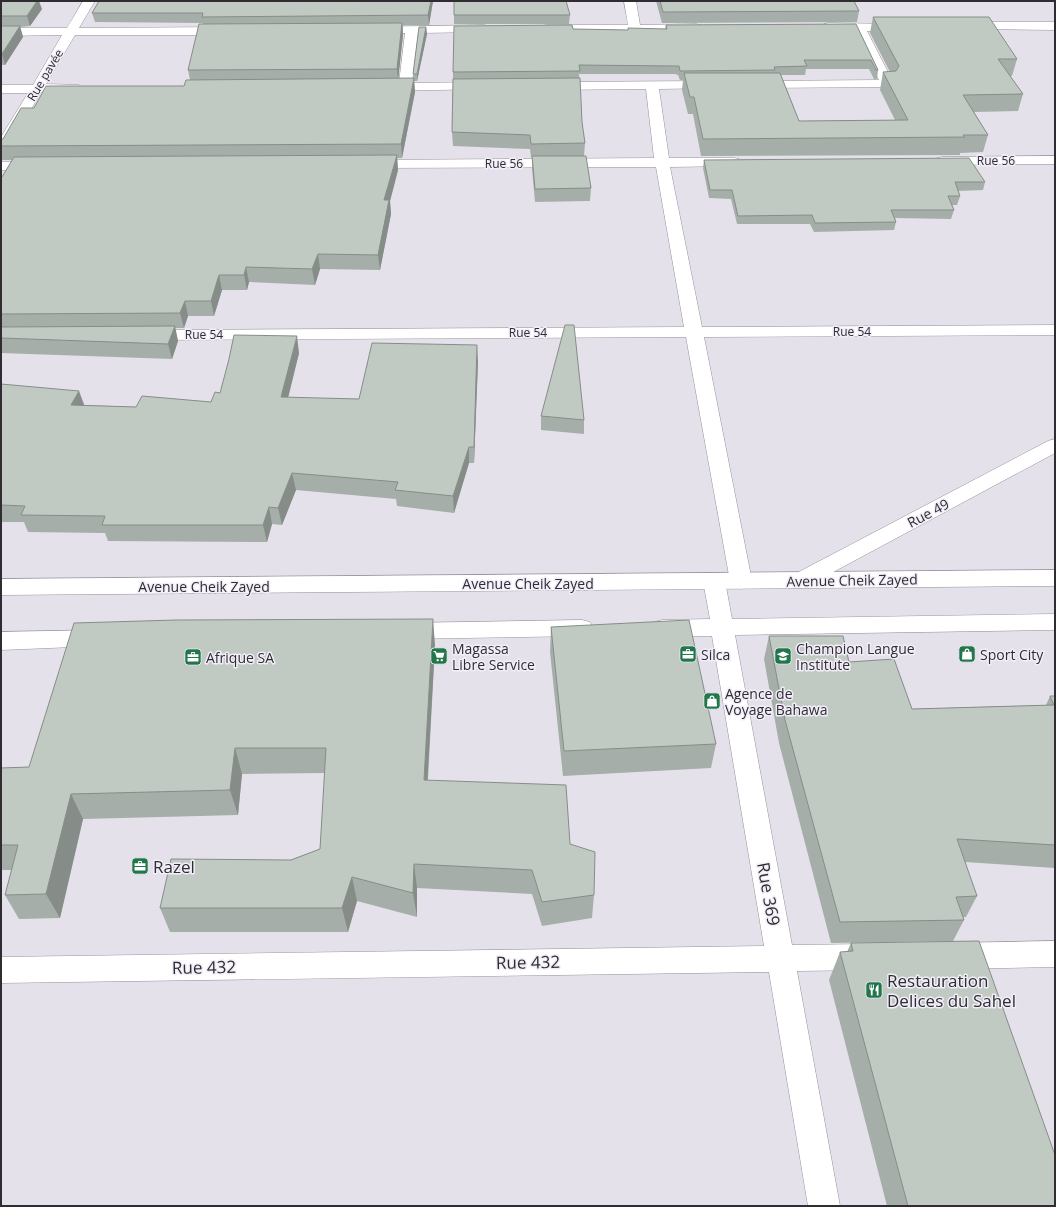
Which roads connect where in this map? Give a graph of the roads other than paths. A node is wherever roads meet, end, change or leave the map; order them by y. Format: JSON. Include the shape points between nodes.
{"nodes":[{"id":1,"x":89,"y":1,"type":"edge"},
{"id":2,"x":630,"y":1,"type":"edge"},
{"id":3,"x":1055,"y":26,"type":"edge"},
{"id":4,"x":812,"y":27,"type":"edge"},
{"id":5,"x":859,"y":27,"type":"junction"},
{"id":6,"x":914,"y":27,"type":"edge"},
{"id":7,"x":953,"y":27,"type":"edge"},
{"id":8,"x":635,"y":28,"type":"junction"},
{"id":9,"x":704,"y":28,"type":"edge"},
{"id":10,"x":500,"y":29,"type":"edge"},
{"id":11,"x":531,"y":29,"type":"edge"},
{"id":12,"x":357,"y":30,"type":"edge"},
{"id":13,"x":412,"y":30,"type":"junction"},
{"id":14,"x":238,"y":31,"type":"edge"},
{"id":15,"x":1,"y":32,"type":"edge"},
{"id":16,"x":71,"y":32,"type":"junction"},
{"id":17,"x":652,"y":85,"type":"junction"},
{"id":18,"x":723,"y":85,"type":"edge"},
{"id":19,"x":738,"y":85,"type":"edge"},
{"id":20,"x":493,"y":86,"type":"edge"},
{"id":21,"x":540,"y":86,"type":"edge"},
{"id":22,"x":373,"y":87,"type":"edge"},
{"id":23,"x":405,"y":87,"type":"junction"},
{"id":24,"x":37,"y":88,"type":"junction"},
{"id":25,"x":85,"y":88,"type":"edge"},
{"id":26,"x":1,"y":89,"type":"edge"},
{"id":27,"x":1,"y":149,"type":"edge"},
{"id":28,"x":1055,"y":160,"type":"edge"},
{"id":29,"x":929,"y":161,"type":"edge"},
{"id":30,"x":662,"y":162,"type":"junction"},
{"id":31,"x":749,"y":162,"type":"edge"},
{"id":32,"x":354,"y":164,"type":"edge"},
{"id":33,"x":7,"y":166,"type":"edge"},
{"id":34,"x":53,"y":166,"type":"edge"},
{"id":35,"x":4,"y":182,"type":"edge"},
{"id":36,"x":1055,"y":330,"type":"edge"},
{"id":37,"x":694,"y":331,"type":"junction"},
{"id":38,"x":128,"y":335,"type":"edge"},
{"id":39,"x":1055,"y":445,"type":"edge"},
{"id":40,"x":1055,"y":578,"type":"edge"},
{"id":41,"x":801,"y":580,"type":"junction"},
{"id":42,"x":714,"y":581,"type":"junction"},
{"id":43,"x":741,"y":581,"type":"junction"},
{"id":44,"x":1,"y":587,"type":"edge"},
{"id":45,"x":1055,"y":622,"type":"edge"},
{"id":46,"x":722,"y":627,"type":"junction"},
{"id":47,"x":604,"y":628,"type":"edge"},
{"id":48,"x":643,"y":628,"type":"edge"},
{"id":49,"x":382,"y":631,"type":"edge"},
{"id":50,"x":120,"y":638,"type":"edge"},
{"id":51,"x":1,"y":641,"type":"edge"},
{"id":52,"x":1055,"y":954,"type":"edge"},
{"id":53,"x":930,"y":956,"type":"edge"},
{"id":54,"x":890,"y":957,"type":"edge"},
{"id":55,"x":781,"y":958,"type":"junction"},
{"id":56,"x":1,"y":970,"type":"edge"},
{"id":57,"x":824,"y":1206,"type":"edge"}],
"edges":[{"from":1,"to":16,"type":"street","name":"Rue pavée"},
{"from":2,"to":8,"type":"street"},
{"from":3,"to":7,"type":"street"},
{"from":4,"to":5,"type":"street"},
{"from":5,"to":6,"type":"street"},
{"from":5,"to":19,"type":"street","via":[[887,84]]},
{"from":8,"to":9,"type":"street"},
{"from":8,"to":11,"type":"street"},
{"from":10,"to":13,"type":"street"},
{"from":12,"to":13,"type":"street"},
{"from":13,"to":23,"type":"street"},
{"from":14,"to":16,"type":"street"},
{"from":15,"to":16,"type":"street"},
{"from":16,"to":24,"type":"street","name":"Rue pavée"},
{"from":17,"to":18,"type":"street"},
{"from":17,"to":21,"type":"street"},
{"from":17,"to":30,"type":"street"},
{"from":20,"to":23,"type":"street"},
{"from":22,"to":23,"type":"street"},
{"from":24,"to":25,"type":"street"},
{"from":24,"to":26,"type":"street"},
{"from":24,"to":27,"type":"street","name":"Rue pavée"},
{"from":28,"to":29,"type":"street","name":"Rue 56"},
{"from":30,"to":31,"type":"street","name":"Rue 56"},
{"from":30,"to":32,"type":"street","name":"Rue 56"},
{"from":30,"to":37,"type":"street"},
{"from":33,"to":34,"type":"street"},
{"from":33,"to":35,"type":"street"},
{"from":36,"to":37,"type":"street","name":"Rue 54"},
{"from":37,"to":38,"type":"street","name":"Rue 54"},
{"from":37,"to":43,"type":"street"},
{"from":39,"to":41,"type":"street","name":"Rue 49"},
{"from":40,"to":41,"type":"street","name":"Avenue Cheik Zayed"},
{"from":41,"to":43,"type":"street","name":"Avenue Cheik Zayed"},
{"from":42,"to":43,"type":"street","name":"Avenue Cheik Zayed"},
{"from":42,"to":44,"type":"street","name":"Avenue Cheik Zayed"},
{"from":42,"to":46,"type":"street","name":"Rue 369"},
{"from":45,"to":46,"type":"street"},
{"from":46,"to":48,"type":"street"},
{"from":46,"to":55,"type":"street","name":"Rue 369"},
{"from":47,"to":49,"type":"street"},
{"from":50,"to":51,"type":"street"},
{"from":52,"to":53,"type":"street"},
{"from":54,"to":55,"type":"street","name":"Rue 432"},
{"from":55,"to":56,"type":"street","name":"Rue 432"},
{"from":55,"to":57,"type":"street","name":"Rue 369"}]}
